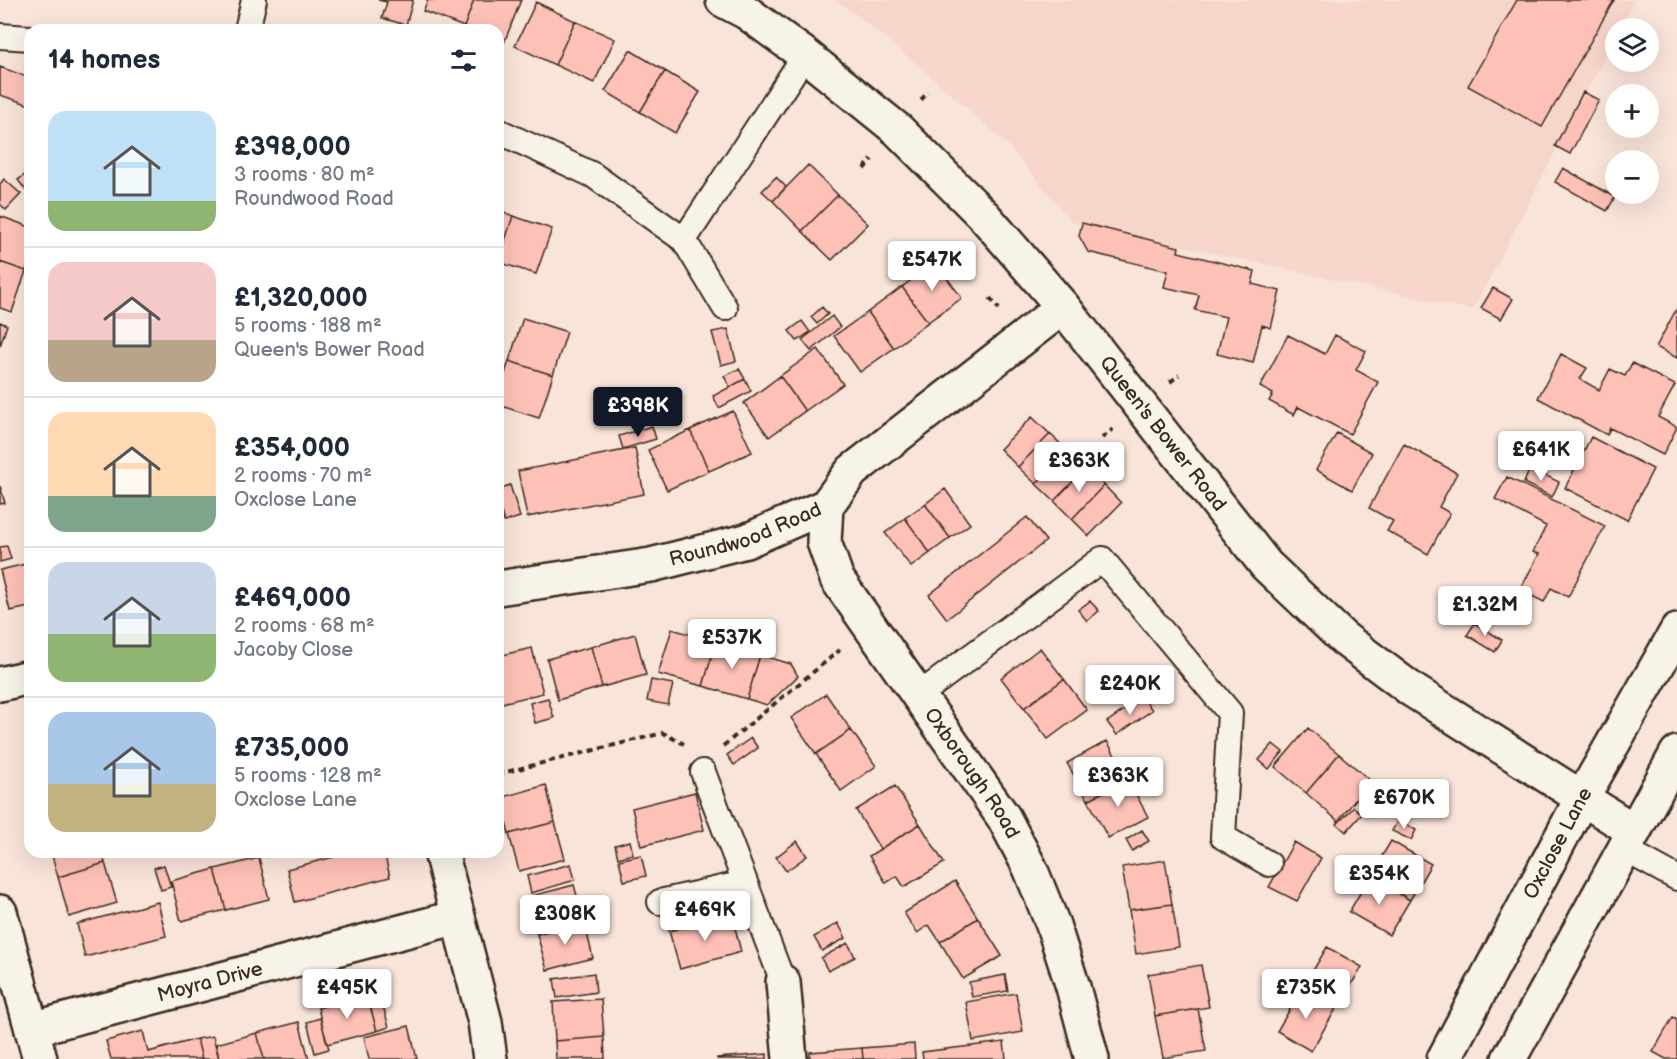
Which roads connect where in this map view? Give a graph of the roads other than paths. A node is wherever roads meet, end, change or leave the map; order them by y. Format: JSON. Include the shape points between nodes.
{"nodes":[{"id":1,"x":254,"y":0,"type":"edge"},
{"id":2,"x":723,"y":0,"type":"edge"},
{"id":3,"x":248,"y":24,"type":"edge"},
{"id":4,"x":0,"y":36,"type":"edge"},
{"id":5,"x":24,"y":38,"type":"edge"},
{"id":6,"x":805,"y":55,"type":"junction"},
{"id":7,"x":504,"y":134,"type":"edge"},
{"id":8,"x":684,"y":240,"type":"junction"},
{"id":9,"x":1063,"y":307,"type":"junction"},
{"id":10,"x":725,"y":308,"type":"dead end"},
{"id":11,"x":826,"y":506,"type":"junction"},
{"id":12,"x":504,"y":587,"type":"edge"},
{"id":13,"x":1677,"y":631,"type":"edge"},
{"id":14,"x":24,"y":678,"type":"edge"},
{"id":15,"x":0,"y":684,"type":"edge"},
{"id":16,"x":919,"y":695,"type":"junction"},
{"id":17,"x":1677,"y":753,"type":"edge"},
{"id":18,"x":702,"y":772,"type":"dead end"},
{"id":19,"x":1582,"y":798,"type":"junction"},
{"id":20,"x":1629,"y":840,"type":"junction"},
{"id":21,"x":443,"y":858,"type":"edge"},
{"id":22,"x":1269,"y":864,"type":"dead end"},
{"id":23,"x":1677,"y":878,"type":"edge"},
{"id":24,"x":745,"y":883,"type":"junction"},
{"id":25,"x":660,"y":902,"type":"dead end"},
{"id":26,"x":0,"y":912,"type":"edge"},
{"id":27,"x":458,"y":917,"type":"junction"},
{"id":28,"x":783,"y":981,"type":"joint"},
{"id":29,"x":36,"y":1044,"type":"edge"},
{"id":30,"x":490,"y":1059,"type":"edge"},
{"id":31,"x":790,"y":1059,"type":"edge"},
{"id":32,"x":1092,"y":1059,"type":"edge"},
{"id":33,"x":1444,"y":1059,"type":"edge"},
{"id":34,"x":1509,"y":1059,"type":"edge"}],
"edges":[{"from":1,"to":3,"type":"lane"},
{"from":2,"to":6,"type":"street","name":"Queen's Bower Road"},
{"from":4,"to":5,"type":"lane"},
{"from":6,"to":8,"type":"lane"},
{"from":6,"to":9,"type":"street","name":"Queen's Bower Road","via":[[906,138],[985,217]]},
{"from":7,"to":8,"type":"lane","via":[[592,175]]},
{"from":8,"to":10,"type":"lane"},
{"from":9,"to":11,"type":"street","name":"Roundwood Road","via":[[852,471]]},
{"from":9,"to":19,"type":"street","name":"Queen's Bower Road","via":[[1266,565],[1344,638],[1412,690]]},
{"from":11,"to":12,"type":"street","name":"Roundwood Road","via":[[746,542],[651,565]]},
{"from":11,"to":16,"type":"street","name":"Oxborough Road","via":[[824,542],[837,579]]},
{"from":13,"to":19,"type":"street","name":"Oxclose Lane"},
{"from":14,"to":15,"type":"street"},
{"from":16,"to":22,"type":"lane","via":[[1102,559],[1230,713],[1223,837]]},
{"from":16,"to":32,"type":"street","name":"Oxborough Road","via":[[1004,818],[1030,868],[1053,925]]},
{"from":17,"to":20,"type":"street"},
{"from":18,"to":24,"type":"lane"},
{"from":19,"to":20,"type":"street","name":"Queen's Bower Road"},
{"from":19,"to":33,"type":"street","name":"Oxclose Lane"},
{"from":20,"to":23,"type":"lane"},
{"from":20,"to":34,"type":"street"},
{"from":21,"to":27,"type":"street"},
{"from":24,"to":25,"type":"lane"},
{"from":24,"to":28,"type":"lane"},
{"from":26,"to":29,"type":"street"},
{"from":27,"to":29,"type":"street","name":"Moyra Drive"},
{"from":27,"to":30,"type":"street","via":[[485,1022]]},
{"from":28,"to":31,"type":"street"}]}
